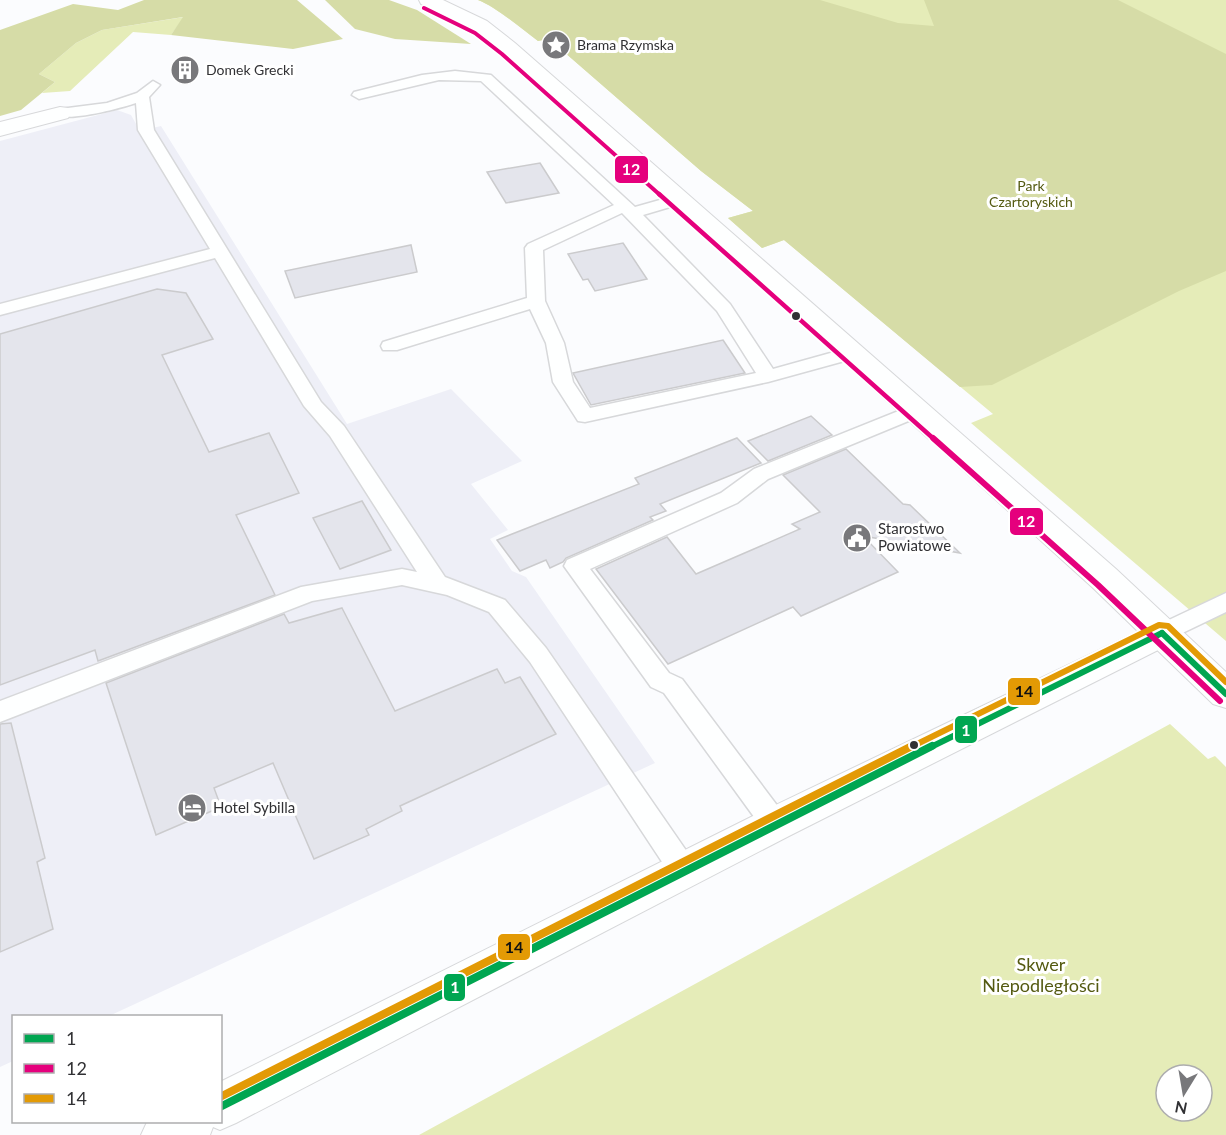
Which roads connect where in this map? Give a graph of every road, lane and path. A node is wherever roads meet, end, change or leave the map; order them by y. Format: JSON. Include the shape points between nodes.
{"nodes":[{"id":1,"x":428,"y":0,"type":"edge"},
{"id":2,"x":359,"y":95,"type":"dead end"},
{"id":3,"x":60,"y":113,"type":"joint"},
{"id":4,"x":0,"y":129,"type":"edge"},
{"id":5,"x":681,"y":199,"type":"junction"},
{"id":6,"x":628,"y":210,"type":"junction"},
{"id":7,"x":220,"y":251,"type":"junction"},
{"id":8,"x":536,"y":301,"type":"junction"},
{"id":9,"x":0,"y":310,"type":"edge"},
{"id":10,"x":390,"y":346,"type":"dead end"},
{"id":11,"x":852,"y":353,"type":"junction"},
{"id":12,"x":768,"y":376,"type":"junction"},
{"id":13,"x":916,"y":410,"type":"junction"},
{"id":14,"x":437,"y":584,"type":"junction"},
{"id":15,"x":1226,"y":602,"type":"edge"},
{"id":16,"x":1162,"y":633,"type":"junction"},
{"id":17,"x":1226,"y":694,"type":"edge"},
{"id":18,"x":0,"y":712,"type":"edge"},
{"id":19,"x":775,"y":824,"type":"junction"},
{"id":20,"x":684,"y":871,"type":"junction"},
{"id":21,"x":222,"y":1106,"type":"edge"},
{"id":22,"x":190,"y":1123,"type":"edge"},
{"id":23,"x":165,"y":1135,"type":"edge"}],
"edges":[{"from":1,"to":5,"type":"main road","via":[[480,26],[508,47]]},
{"from":2,"to":6,"type":"lane","via":[[453,75],[486,78]]},
{"from":3,"to":4,"type":"main road"},
{"from":3,"to":7,"type":"lane","via":[[109,107],[148,91],[146,130]]},
{"from":5,"to":6,"type":"lane"},
{"from":5,"to":11,"type":"main road"},
{"from":6,"to":8,"type":"lane","via":[[534,248]]},
{"from":6,"to":12,"type":"lane","via":[[724,308]]},
{"from":7,"to":9,"type":"lane"},
{"from":7,"to":14,"type":"lane","via":[[314,406],[337,431]]},
{"from":8,"to":10,"type":"lane"},
{"from":8,"to":12,"type":"lane","via":[[555,343],[563,382],[585,416]]},
{"from":11,"to":12,"type":"lane"},
{"from":11,"to":13,"type":"main road"},
{"from":13,"to":16,"type":"main road"},
{"from":13,"to":19,"type":"lane","via":[[761,474],[729,498],[575,566],[660,680],[673,686]]},
{"from":14,"to":18,"type":"lane","via":[[402,577],[309,593]]},
{"from":14,"to":20,"type":"lane","via":[[497,606],[538,655]]},
{"from":15,"to":16,"type":"lane"},
{"from":16,"to":17,"type":"main road"},
{"from":16,"to":19,"type":"main road"},
{"from":19,"to":20,"type":"main road"},
{"from":20,"to":21,"type":"main road"},
{"from":22,"to":23,"type":"main road"}]}
